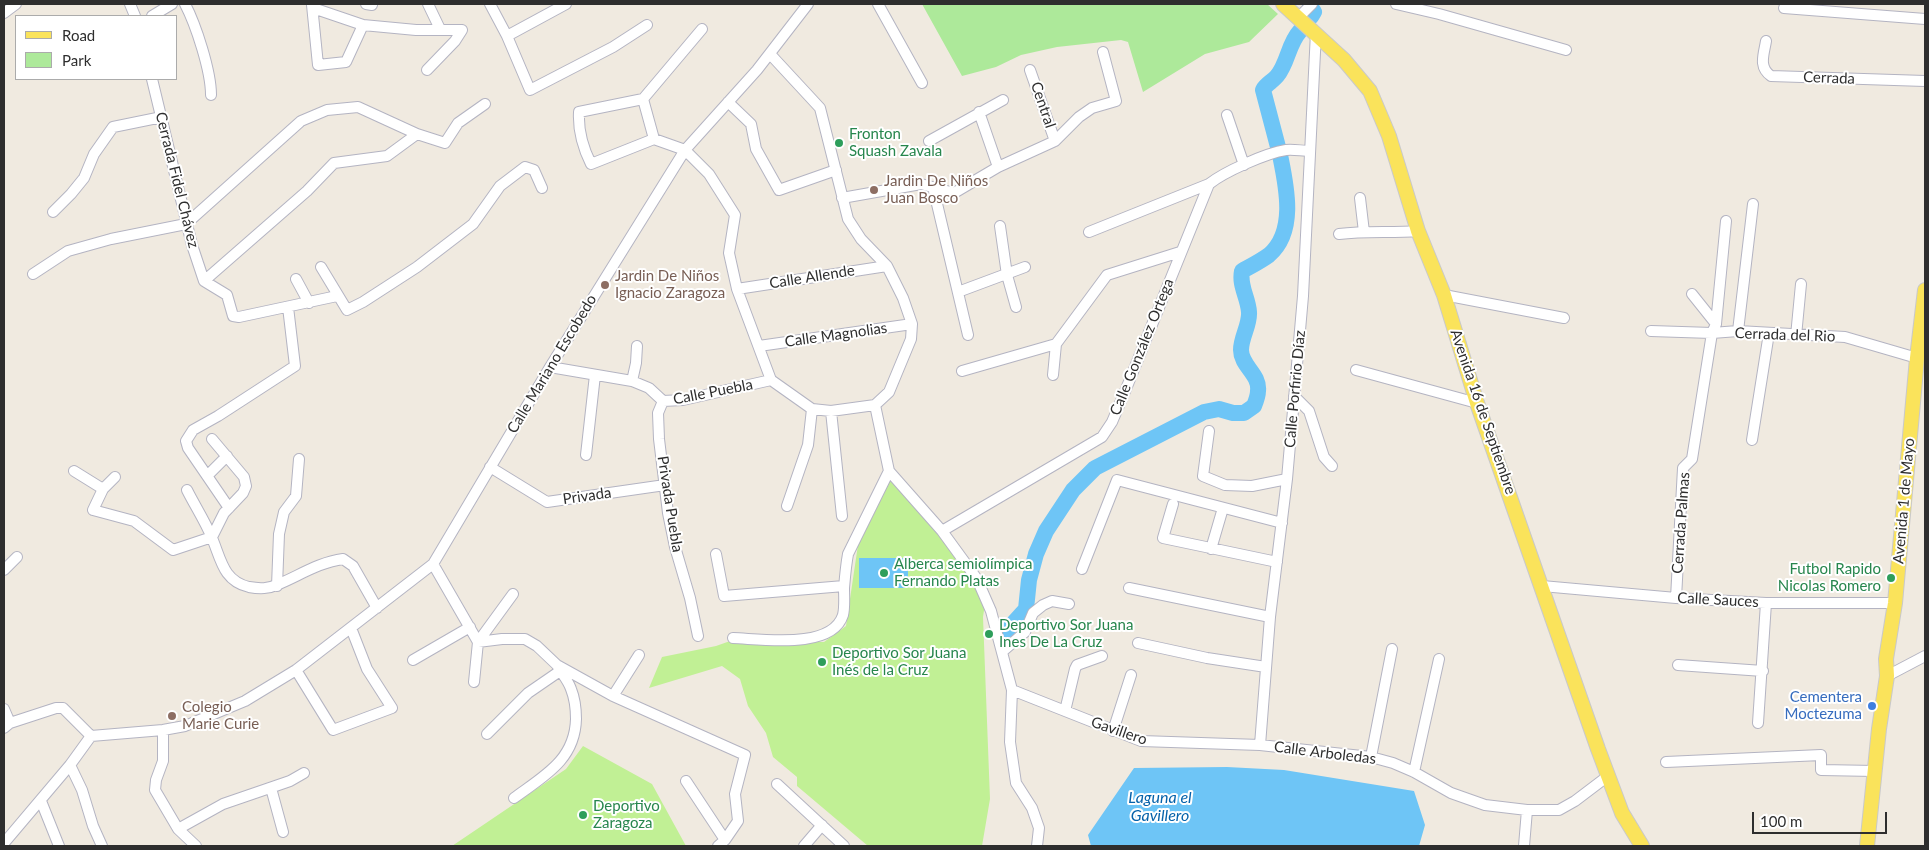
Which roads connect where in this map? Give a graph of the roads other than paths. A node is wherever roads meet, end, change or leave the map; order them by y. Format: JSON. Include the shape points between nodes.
{"nodes":[{"id":1,"x":16,"y":4,"type":"edge"},
{"id":2,"x":172,"y":4,"type":"edge"},
{"id":3,"x":185,"y":4,"type":"edge"},
{"id":4,"x":428,"y":4,"type":"edge"},
{"id":5,"x":490,"y":4,"type":"edge"},
{"id":6,"x":566,"y":4,"type":"edge"},
{"id":7,"x":808,"y":4,"type":"edge"},
{"id":8,"x":878,"y":4,"type":"edge"},
{"id":9,"x":1283,"y":4,"type":"edge"},
{"id":10,"x":1312,"y":4,"type":"edge"},
{"id":11,"x":1396,"y":4,"type":"edge"},
{"id":12,"x":313,"y":6,"type":"edge"},
{"id":13,"x":1784,"y":8,"type":"dead end"},
{"id":14,"x":4,"y":13,"type":"edge"},
{"id":15,"x":154,"y":15,"type":"edge"},
{"id":16,"x":1299,"y":17,"type":"junction"},
{"id":17,"x":1925,"y":19,"type":"edge"},
{"id":18,"x":363,"y":25,"type":"junction"},
{"id":19,"x":648,"y":26,"type":"dead end"},
{"id":20,"x":702,"y":28,"type":"dead end"},
{"id":21,"x":440,"y":29,"type":"junction"},
{"id":22,"x":1316,"y":32,"type":"junction"},
{"id":23,"x":507,"y":36,"type":"junction"},
{"id":24,"x":1766,"y":41,"type":"dead end"},
{"id":25,"x":1566,"y":50,"type":"dead end"},
{"id":26,"x":1103,"y":52,"type":"dead end"},
{"id":27,"x":770,"y":54,"type":"junction"},
{"id":28,"x":427,"y":70,"type":"dead end"},
{"id":29,"x":1030,"y":70,"type":"dead end"},
{"id":30,"x":152,"y":80,"type":"edge"},
{"id":31,"x":1925,"y":81,"type":"edge"},
{"id":32,"x":922,"y":82,"type":"dead end"},
{"id":33,"x":211,"y":95,"type":"dead end"},
{"id":34,"x":643,"y":99,"type":"junction"},
{"id":35,"x":1003,"y":100,"type":"dead end"},
{"id":36,"x":728,"y":102,"type":"junction"},
{"id":37,"x":485,"y":104,"type":"dead end"},
{"id":38,"x":979,"y":112,"type":"junction"},
{"id":39,"x":1227,"y":115,"type":"dead end"},
{"id":40,"x":162,"y":117,"type":"junction"},
{"id":41,"x":416,"y":134,"type":"junction"},
{"id":42,"x":654,"y":139,"type":"junction"},
{"id":43,"x":929,"y":141,"type":"dead end"},
{"id":44,"x":1055,"y":141,"type":"junction"},
{"id":45,"x":685,"y":150,"type":"junction"},
{"id":46,"x":1310,"y":151,"type":"junction"},
{"id":47,"x":1244,"y":165,"type":"junction"},
{"id":48,"x":998,"y":167,"type":"junction"},
{"id":49,"x":836,"y":170,"type":"junction"},
{"id":50,"x":1209,"y":184,"type":"junction"},
{"id":51,"x":933,"y":187,"type":"junction"},
{"id":52,"x":542,"y":188,"type":"dead end"},
{"id":53,"x":842,"y":198,"type":"junction"},
{"id":54,"x":1360,"y":198,"type":"dead end"},
{"id":55,"x":1752,"y":204,"type":"dead end"},
{"id":56,"x":53,"y":212,"type":"dead end"},
{"id":57,"x":1726,"y":221,"type":"dead end"},
{"id":58,"x":186,"y":224,"type":"junction"},
{"id":59,"x":1000,"y":226,"type":"dead end"},
{"id":60,"x":1418,"y":231,"type":"junction"},
{"id":61,"x":1089,"y":232,"type":"dead end"},
{"id":62,"x":1364,"y":232,"type":"junction"},
{"id":63,"x":1339,"y":234,"type":"dead end"},
{"id":64,"x":1180,"y":252,"type":"junction"},
{"id":65,"x":888,"y":266,"type":"junction"},
{"id":66,"x":321,"y":267,"type":"dead end"},
{"id":67,"x":1025,"y":267,"type":"dead end"},
{"id":68,"x":33,"y":274,"type":"dead end"},
{"id":69,"x":1007,"y":275,"type":"junction"},
{"id":70,"x":296,"y":279,"type":"dead end"},
{"id":71,"x":204,"y":281,"type":"junction"},
{"id":72,"x":1801,"y":284,"type":"dead end"},
{"id":73,"x":737,"y":289,"type":"junction"},
{"id":74,"x":1925,"y":290,"type":"edge"},
{"id":75,"x":958,"y":292,"type":"junction"},
{"id":76,"x":1692,"y":294,"type":"dead end"},
{"id":77,"x":1444,"y":295,"type":"junction"},
{"id":78,"x":337,"y":296,"type":"junction"},
{"id":79,"x":309,"y":303,"type":"junction"},
{"id":80,"x":288,"y":307,"type":"junction"},
{"id":81,"x":1016,"y":307,"type":"dead end"},
{"id":82,"x":1564,"y":318,"type":"dead end"},
{"id":83,"x":912,"y":324,"type":"junction"},
{"id":84,"x":1714,"y":328,"type":"junction"},
{"id":85,"x":1651,"y":331,"type":"dead end"},
{"id":86,"x":1738,"y":332,"type":"junction"},
{"id":87,"x":1769,"y":333,"type":"junction"},
{"id":88,"x":968,"y":335,"type":"dead end"},
{"id":89,"x":1796,"y":336,"type":"junction"},
{"id":90,"x":1056,"y":344,"type":"junction"},
{"id":91,"x":637,"y":346,"type":"dead end"},
{"id":92,"x":759,"y":346,"type":"junction"},
{"id":93,"x":1917,"y":358,"type":"junction"},
{"id":94,"x":550,"y":367,"type":"junction"},
{"id":95,"x":1356,"y":370,"type":"dead end"},
{"id":96,"x":962,"y":371,"type":"dead end"},
{"id":97,"x":595,"y":375,"type":"junction"},
{"id":98,"x":1053,"y":375,"type":"dead end"},
{"id":99,"x":771,"y":380,"type":"junction"},
{"id":100,"x":632,"y":381,"type":"junction"},
{"id":101,"x":1294,"y":396,"type":"junction"},
{"id":102,"x":662,"y":401,"type":"junction"},
{"id":103,"x":1477,"y":403,"type":"junction"},
{"id":104,"x":875,"y":405,"type":"junction"},
{"id":105,"x":812,"y":410,"type":"junction"},
{"id":106,"x":831,"y":411,"type":"junction"},
{"id":107,"x":1209,"y":431,"type":"dead end"},
{"id":108,"x":212,"y":439,"type":"dead end"},
{"id":109,"x":1752,"y":440,"type":"dead end"},
{"id":110,"x":586,"y":455,"type":"dead end"},
{"id":111,"x":227,"y":456,"type":"junction"},
{"id":112,"x":299,"y":459,"type":"dead end"},
{"id":113,"x":1332,"y":466,"type":"dead end"},
{"id":114,"x":490,"y":467,"type":"junction"},
{"id":115,"x":74,"y":471,"type":"dead end"},
{"id":116,"x":889,"y":471,"type":"junction"},
{"id":117,"x":208,"y":475,"type":"junction"},
{"id":118,"x":115,"y":476,"type":"dead end"},
{"id":119,"x":1287,"y":479,"type":"junction"},
{"id":120,"x":664,"y":485,"type":"junction"},
{"id":121,"x":103,"y":489,"type":"junction"},
{"id":122,"x":187,"y":490,"type":"dead end"},
{"id":123,"x":1173,"y":504,"type":"dead end"},
{"id":124,"x":787,"y":506,"type":"dead end"},
{"id":125,"x":229,"y":508,"type":"junction"},
{"id":126,"x":1223,"y":508,"type":"junction"},
{"id":127,"x":842,"y":516,"type":"dead end"},
{"id":128,"x":1282,"y":523,"type":"junction"},
{"id":129,"x":942,"y":531,"type":"junction"},
{"id":130,"x":212,"y":537,"type":"junction"},
{"id":131,"x":1211,"y":549,"type":"junction"},
{"id":132,"x":716,"y":554,"type":"dead end"},
{"id":133,"x":17,"y":557,"type":"dead end"},
{"id":134,"x":1277,"y":562,"type":"junction"},
{"id":135,"x":433,"y":564,"type":"junction"},
{"id":136,"x":1082,"y":569,"type":"dead end"},
{"id":137,"x":4,"y":570,"type":"edge"},
{"id":138,"x":276,"y":586,"type":"junction"},
{"id":139,"x":844,"y":586,"type":"junction"},
{"id":140,"x":1542,"y":586,"type":"junction"},
{"id":141,"x":1129,"y":588,"type":"dead end"},
{"id":142,"x":514,"y":594,"type":"dead end"},
{"id":143,"x":1676,"y":598,"type":"junction"},
{"id":144,"x":1766,"y":603,"type":"junction"},
{"id":145,"x":1068,"y":604,"type":"dead end"},
{"id":146,"x":1895,"y":604,"type":"junction"},
{"id":147,"x":377,"y":608,"type":"junction"},
{"id":148,"x":1270,"y":617,"type":"junction"},
{"id":149,"x":470,"y":627,"type":"junction"},
{"id":150,"x":351,"y":628,"type":"junction"},
{"id":151,"x":698,"y":636,"type":"dead end"},
{"id":152,"x":733,"y":638,"type":"dead end"},
{"id":153,"x":478,"y":642,"type":"junction"},
{"id":154,"x":1138,"y":643,"type":"dead end"},
{"id":155,"x":1392,"y":648,"type":"dead end"},
{"id":156,"x":1003,"y":651,"type":"junction"},
{"id":157,"x":639,"y":655,"type":"dead end"},
{"id":158,"x":1102,"y":656,"type":"dead end"},
{"id":159,"x":1925,"y":656,"type":"edge"},
{"id":160,"x":1439,"y":659,"type":"dead end"},
{"id":161,"x":413,"y":660,"type":"dead end"},
{"id":162,"x":1678,"y":665,"type":"dead end"},
{"id":163,"x":1266,"y":667,"type":"junction"},
{"id":164,"x":559,"y":668,"type":"junction"},
{"id":165,"x":296,"y":670,"type":"junction"},
{"id":166,"x":1763,"y":671,"type":"junction"},
{"id":167,"x":1131,"y":675,"type":"dead end"},
{"id":168,"x":1887,"y":676,"type":"junction"},
{"id":169,"x":474,"y":682,"type":"dead end"},
{"id":170,"x":1012,"y":690,"type":"junction"},
{"id":171,"x":613,"y":696,"type":"junction"},
{"id":172,"x":4,"y":709,"type":"edge"},
{"id":173,"x":1065,"y":711,"type":"junction"},
{"id":174,"x":1758,"y":723,"type":"dead end"},
{"id":175,"x":7,"y":725,"type":"edge"},
{"id":176,"x":163,"y":730,"type":"junction"},
{"id":177,"x":1113,"y":731,"type":"junction"},
{"id":178,"x":487,"y":734,"type":"dead end"},
{"id":179,"x":91,"y":736,"type":"junction"},
{"id":180,"x":1260,"y":745,"type":"junction"},
{"id":181,"x":1372,"y":757,"type":"junction"},
{"id":182,"x":1666,"y":762,"type":"dead end"},
{"id":183,"x":70,"y":765,"type":"junction"},
{"id":184,"x":1875,"y":771,"type":"junction"},
{"id":185,"x":1414,"y":772,"type":"junction"},
{"id":186,"x":304,"y":773,"type":"dead end"},
{"id":187,"x":1608,"y":776,"type":"junction"},
{"id":188,"x":686,"y":781,"type":"dead end"},
{"id":189,"x":778,"y":784,"type":"dead end"},
{"id":190,"x":272,"y":788,"type":"junction"},
{"id":191,"x":514,"y":798,"type":"dead end"},
{"id":192,"x":41,"y":801,"type":"junction"},
{"id":193,"x":1527,"y":810,"type":"junction"},
{"id":194,"x":822,"y":825,"type":"junction"},
{"id":195,"x":178,"y":829,"type":"junction"},
{"id":196,"x":283,"y":832,"type":"dead end"},
{"id":197,"x":4,"y":843,"type":"edge"},
{"id":198,"x":722,"y":843,"type":"edge"},
{"id":199,"x":59,"y":846,"type":"edge"},
{"id":200,"x":102,"y":846,"type":"edge"},
{"id":201,"x":196,"y":846,"type":"edge"},
{"id":202,"x":804,"y":846,"type":"edge"},
{"id":203,"x":844,"y":846,"type":"edge"},
{"id":204,"x":1037,"y":846,"type":"edge"},
{"id":205,"x":1524,"y":846,"type":"edge"},
{"id":206,"x":1642,"y":846,"type":"edge"},
{"id":207,"x":1867,"y":846,"type":"edge"}],
"edges":[{"from":1,"to":14,"type":"street"},
{"from":2,"to":15,"type":"street"},
{"from":3,"to":33,"type":"street","via":[[200,46]]},
{"from":4,"to":21,"type":"street"},
{"from":5,"to":23,"type":"street"},
{"from":6,"to":23,"type":"street"},
{"from":7,"to":27,"type":"street","name":"Calle Mariano Escobedo"},
{"from":8,"to":32,"type":"street"},
{"from":9,"to":16,"type":"main road","name":"Avenida 16 de Septiembre"},
{"from":10,"to":16,"type":"street"},
{"from":11,"to":25,"type":"street"},
{"from":12,"to":18,"type":"street"},
{"from":12,"to":18,"type":"street","via":[[318,65],[346,62]]},
{"from":13,"to":17,"type":"street"},
{"from":16,"to":22,"type":"main road","name":"Avenida 16 de Septiembre"},
{"from":18,"to":21,"type":"street"},
{"from":19,"to":23,"type":"street","via":[[530,90]]},
{"from":20,"to":34,"type":"street"},
{"from":21,"to":28,"type":"street","via":[[462,30]]},
{"from":22,"to":46,"type":"street","name":"Calle Porfirio Díaz"},
{"from":22,"to":60,"type":"main road","name":"Avenida 16 de Septiembre","via":[[1370,91],[1389,136]]},
{"from":24,"to":31,"type":"street","name":"Cerrada","via":[[1762,65],[1770,76]]},
{"from":26,"to":44,"type":"street","via":[[1116,101],[1085,113]]},
{"from":27,"to":36,"type":"street","name":"Calle Mariano Escobedo"},
{"from":27,"to":49,"type":"street","via":[[820,108]]},
{"from":29,"to":44,"type":"street","name":"Central"},
{"from":30,"to":40,"type":"street","name":"Cerrada Fidel Chávez"},
{"from":34,"to":42,"type":"street"},
{"from":34,"to":42,"type":"street","via":[[579,112],[578,124],[586,154],[590,164]]},
{"from":35,"to":38,"type":"street"},
{"from":36,"to":45,"type":"street","name":"Calle Mariano Escobedo"},
{"from":36,"to":49,"type":"street","via":[[751,124],[756,149],[779,190]]},
{"from":37,"to":41,"type":"street","via":[[458,122],[445,143]]},
{"from":38,"to":43,"type":"street"},
{"from":38,"to":48,"type":"street"},
{"from":39,"to":47,"type":"street"},
{"from":40,"to":56,"type":"street","via":[[113,127],[94,154],[84,178]]},
{"from":40,"to":58,"type":"street","name":"Cerrada Fidel Chávez"},
{"from":41,"to":58,"type":"street","via":[[358,107],[327,110],[301,121]]},
{"from":41,"to":71,"type":"street","via":[[387,156],[334,163],[307,191]]},
{"from":42,"to":45,"type":"street"},
{"from":44,"to":48,"type":"street"},
{"from":45,"to":73,"type":"street","via":[[709,174],[735,215],[729,253]]},
{"from":45,"to":94,"type":"street","name":"Calle Mariano Escobedo"},
{"from":46,"to":47,"type":"street","via":[[1286,150]]},
{"from":46,"to":101,"type":"street","name":"Calle Porfirio Díaz"},
{"from":47,"to":50,"type":"street"},
{"from":48,"to":51,"type":"street","via":[[954,193]]},
{"from":49,"to":53,"type":"street"},
{"from":50,"to":61,"type":"street"},
{"from":50,"to":64,"type":"street","name":"Calle González Ortega"},
{"from":51,"to":53,"type":"street","via":[[921,184]]},
{"from":51,"to":75,"type":"street"},
{"from":52,"to":78,"type":"street","via":[[534,170],[525,167],[500,186],[473,224],[417,267],[347,310]]},
{"from":53,"to":65,"type":"street","via":[[848,219],[861,239]]},
{"from":54,"to":62,"type":"street"},
{"from":55,"to":86,"type":"street"},
{"from":57,"to":84,"type":"street","name":"Cerrada Palmas"},
{"from":58,"to":68,"type":"street","via":[[68,252]]},
{"from":58,"to":71,"type":"street","name":"Cerrada Fidel Chávez"},
{"from":59,"to":69,"type":"street"},
{"from":60,"to":62,"type":"street"},
{"from":60,"to":77,"type":"main road","name":"Avenida 16 de Septiembre"},
{"from":62,"to":63,"type":"street"},
{"from":64,"to":90,"type":"street","via":[[1107,275]]},
{"from":64,"to":129,"type":"street","name":"Calle González Ortega","via":[[1126,389],[1102,437]]},
{"from":65,"to":73,"type":"street","name":"Calle Allende"},
{"from":65,"to":83,"type":"street"},
{"from":66,"to":78,"type":"street"},
{"from":67,"to":69,"type":"street"},
{"from":69,"to":75,"type":"street"},
{"from":69,"to":81,"type":"street"},
{"from":70,"to":79,"type":"street"},
{"from":71,"to":80,"type":"street","via":[[227,295],[233,316]]},
{"from":72,"to":89,"type":"street"},
{"from":73,"to":92,"type":"street"},
{"from":74,"to":93,"type":"main road","name":"Avenida 1 de Mayo"},
{"from":75,"to":88,"type":"street"},
{"from":76,"to":84,"type":"street"},
{"from":77,"to":82,"type":"street"},
{"from":77,"to":103,"type":"main road","name":"Avenida 16 de Septiembre"},
{"from":78,"to":79,"type":"street"},
{"from":79,"to":80,"type":"street"},
{"from":80,"to":117,"type":"street","via":[[295,366],[193,430],[186,440],[188,448]]},
{"from":83,"to":92,"type":"street","name":"Calle Magnolias"},
{"from":83,"to":104,"type":"street","via":[[911,339],[889,392]]},
{"from":84,"to":85,"type":"street","name":"Cerrada del Rio"},
{"from":84,"to":86,"type":"street","name":"Cerrada del Rio"},
{"from":84,"to":143,"type":"street","name":"Cerrada Palmas","via":[[1692,459],[1684,468]]},
{"from":86,"to":87,"type":"street","name":"Cerrada del Rio"},
{"from":87,"to":89,"type":"street","name":"Cerrada del Rio"},
{"from":87,"to":109,"type":"street"},
{"from":89,"to":93,"type":"street","name":"Cerrada del Rio","via":[[1845,337]]},
{"from":90,"to":96,"type":"street"},
{"from":90,"to":98,"type":"street"},
{"from":91,"to":100,"type":"street"},
{"from":92,"to":99,"type":"street"},
{"from":93,"to":146,"type":"main road","name":"Avenida 1 de Mayo"},
{"from":94,"to":97,"type":"street","name":"Calle Puebla"},
{"from":94,"to":114,"type":"street","name":"Calle Mariano Escobedo"},
{"from":95,"to":103,"type":"street"},
{"from":97,"to":100,"type":"street","name":"Calle Puebla"},
{"from":97,"to":110,"type":"street"},
{"from":99,"to":102,"type":"street","name":"Calle Puebla","via":[[682,400]]},
{"from":99,"to":105,"type":"street","name":"Calle Puebla"},
{"from":100,"to":102,"type":"street","name":"Calle Puebla","via":[[649,388]]},
{"from":101,"to":113,"type":"street","via":[[1309,411],[1324,457]]},
{"from":101,"to":119,"type":"street","name":"Calle Porfirio Díaz"},
{"from":102,"to":120,"type":"street","name":"Privada Puebla","via":[[658,413]]},
{"from":103,"to":140,"type":"main road","name":"Avenida 16 de Septiembre"},
{"from":104,"to":106,"type":"street"},
{"from":104,"to":116,"type":"street"},
{"from":105,"to":106,"type":"street"},
{"from":105,"to":124,"type":"street","via":[[808,445]]},
{"from":106,"to":127,"type":"street"},
{"from":107,"to":119,"type":"street","via":[[1202,476],[1225,485],[1252,486]]},
{"from":108,"to":111,"type":"street"},
{"from":111,"to":117,"type":"street"},
{"from":111,"to":125,"type":"street","via":[[244,477],[246,486]]},
{"from":112,"to":138,"type":"street","via":[[296,496],[284,512],[279,534]]},
{"from":114,"to":120,"type":"street","name":"Privada","via":[[547,502]]},
{"from":114,"to":135,"type":"street","name":"Calle Mariano Escobedo"},
{"from":115,"to":121,"type":"street"},
{"from":116,"to":129,"type":"street"},
{"from":116,"to":139,"type":"street","via":[[848,554]]},
{"from":117,"to":125,"type":"street"},
{"from":118,"to":121,"type":"street"},
{"from":119,"to":128,"type":"street","name":"Calle Porfirio Díaz"},
{"from":120,"to":151,"type":"street","name":"Privada Puebla","via":[[675,547]]},
{"from":121,"to":130,"type":"street","via":[[93,510],[134,521],[173,550]]},
{"from":122,"to":130,"type":"street"},
{"from":123,"to":131,"type":"street","via":[[1163,538]]},
{"from":125,"to":130,"type":"street"},
{"from":126,"to":128,"type":"street"},
{"from":126,"to":131,"type":"street"},
{"from":126,"to":136,"type":"street","via":[[1117,480]]},
{"from":128,"to":134,"type":"street","name":"Calle Porfirio Díaz"},
{"from":129,"to":156,"type":"street","via":[[977,579]]},
{"from":130,"to":138,"type":"street","via":[[219,561],[230,577],[241,585],[261,589]]},
{"from":131,"to":134,"type":"street"},
{"from":132,"to":139,"type":"street","via":[[724,596]]},
{"from":133,"to":137,"type":"street"},
{"from":134,"to":148,"type":"street","name":"Calle Porfirio Díaz"},
{"from":135,"to":147,"type":"street","name":"Calle Mariano Escobedo"},
{"from":135,"to":149,"type":"street"},
{"from":138,"to":147,"type":"street","via":[[330,561],[343,559],[353,566]]},
{"from":139,"to":152,"type":"street","via":[[843,614],[838,624],[823,635],[806,640]]},
{"from":140,"to":143,"type":"street","name":"Calle Sauces"},
{"from":140,"to":187,"type":"main road","name":"Avenida 16 de Septiembre"},
{"from":141,"to":148,"type":"street"},
{"from":142,"to":153,"type":"street"},
{"from":143,"to":144,"type":"street","name":"Calle Sauces"},
{"from":144,"to":146,"type":"street","name":"Calle Sauces"},
{"from":144,"to":166,"type":"street"},
{"from":145,"to":156,"type":"street","via":[[1052,602],[1038,608],[1025,632]]},
{"from":146,"to":168,"type":"main road","name":"Avenida 1 de Mayo","via":[[1886,659]]},
{"from":147,"to":150,"type":"street","name":"Calle Mariano Escobedo"},
{"from":148,"to":163,"type":"street","name":"Calle Porfirio Díaz"},
{"from":149,"to":153,"type":"street"},
{"from":149,"to":161,"type":"street"},
{"from":150,"to":165,"type":"street","name":"Calle Mariano Escobedo"},
{"from":150,"to":165,"type":"street","via":[[367,669],[392,708],[333,730]]},
{"from":153,"to":164,"type":"street","via":[[502,638],[525,640],[548,654]]},
{"from":153,"to":169,"type":"street"},
{"from":154,"to":163,"type":"street"},
{"from":155,"to":181,"type":"street"},
{"from":156,"to":170,"type":"street"},
{"from":157,"to":171,"type":"street"},
{"from":158,"to":173,"type":"street","via":[[1077,665]]},
{"from":159,"to":168,"type":"street"},
{"from":160,"to":185,"type":"street"},
{"from":162,"to":166,"type":"street"},
{"from":163,"to":180,"type":"street","name":"Calle Porfirio Díaz"},
{"from":164,"to":171,"type":"street"},
{"from":164,"to":178,"type":"street","via":[[528,693]]},
{"from":164,"to":191,"type":"street","via":[[576,703],[571,745],[554,768]]},
{"from":165,"to":176,"type":"street","name":"Calle Mariano Escobedo","via":[[244,701],[185,726]]},
{"from":166,"to":174,"type":"street"},
{"from":167,"to":177,"type":"street"},
{"from":168,"to":184,"type":"main road","name":"Avenida 1 de Mayo"},
{"from":170,"to":173,"type":"street","name":"Gavillero"},
{"from":170,"to":204,"type":"street","via":[[1012,764],[1016,783],[1032,808],[1038,828]]},
{"from":171,"to":198,"type":"street","via":[[745,755],[735,794],[738,821]]},
{"from":172,"to":175,"type":"street"},
{"from":173,"to":177,"type":"street","name":"Gavillero"},
{"from":175,"to":179,"type":"street","via":[[63,708]]},
{"from":176,"to":179,"type":"street","name":"Calle Mariano Escobedo"},
{"from":176,"to":195,"type":"street","via":[[163,761],[155,790]]},
{"from":177,"to":180,"type":"street","name":"Gavillero","via":[[1141,741]]},
{"from":179,"to":183,"type":"street"},
{"from":180,"to":181,"type":"street","name":"Calle Arboledas"},
{"from":181,"to":185,"type":"street","name":"Calle Arboledas"},
{"from":182,"to":184,"type":"street","via":[[1821,755],[1821,770]]},
{"from":183,"to":192,"type":"street"},
{"from":183,"to":200,"type":"street"},
{"from":184,"to":207,"type":"main road","name":"Avenida 1 de Mayo"},
{"from":185,"to":193,"type":"street","name":"Calle Arboledas","via":[[1451,793],[1485,805]]},
{"from":186,"to":190,"type":"street"},
{"from":187,"to":193,"type":"street","name":"Calle Arboledas","via":[[1559,810]]},
{"from":187,"to":206,"type":"main road","name":"Avenida 16 de Septiembre","via":[[1622,813]]},
{"from":188,"to":198,"type":"street"},
{"from":189,"to":194,"type":"street"},
{"from":190,"to":195,"type":"street","via":[[223,804]]},
{"from":190,"to":196,"type":"street"},
{"from":192,"to":197,"type":"street"},
{"from":192,"to":199,"type":"street"},
{"from":193,"to":205,"type":"street"},
{"from":194,"to":202,"type":"street"},
{"from":194,"to":203,"type":"street"},
{"from":195,"to":201,"type":"street"}]}
